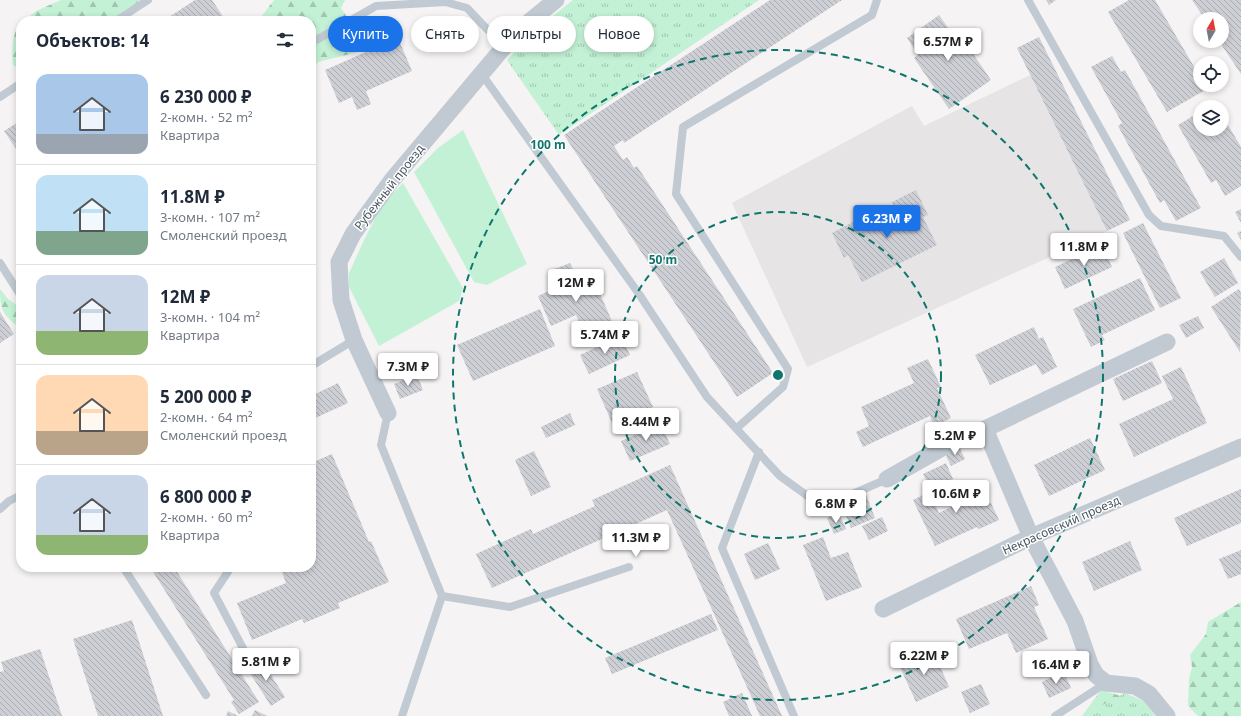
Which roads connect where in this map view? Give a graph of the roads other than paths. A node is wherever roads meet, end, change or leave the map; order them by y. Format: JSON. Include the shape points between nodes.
{"nodes":[{"id":1,"x":148,"y":0,"type":"edge"},
{"id":2,"x":556,"y":0,"type":"edge"},
{"id":3,"x":877,"y":0,"type":"edge"},
{"id":4,"x":1028,"y":0,"type":"edge"},
{"id":5,"x":124,"y":16,"type":"edge"},
{"id":6,"x":535,"y":16,"type":"edge"},
{"id":7,"x":487,"y":29,"type":"edge"},
{"id":8,"x":316,"y":40,"type":"edge"},
{"id":9,"x":500,"y":52,"type":"edge"},
{"id":10,"x":481,"y":73,"type":"junction"},
{"id":11,"x":16,"y":86,"type":"edge"},
{"id":12,"x":0,"y":97,"type":"edge"},
{"id":13,"x":1241,"y":257,"type":"edge"},
{"id":14,"x":0,"y":263,"type":"edge"},
{"id":15,"x":16,"y":287,"type":"edge"},
{"id":16,"x":354,"y":340,"type":"junction"},
{"id":17,"x":1167,"y":342,"type":"dead end"},
{"id":18,"x":316,"y":363,"type":"edge"},
{"id":19,"x":388,"y":413,"type":"joint"},
{"id":20,"x":737,"y":428,"type":"junction"},
{"id":21,"x":985,"y":429,"type":"junction"},
{"id":22,"x":1241,"y":447,"type":"edge"},
{"id":23,"x":759,"y":452,"type":"junction"},
{"id":24,"x":887,"y":479,"type":"joint"},
{"id":25,"x":16,"y":498,"type":"edge"},
{"id":26,"x":0,"y":509,"type":"edge"},
{"id":27,"x":1031,"y":537,"type":"junction"},
{"id":28,"x":629,"y":567,"type":"dead end"},
{"id":29,"x":126,"y":572,"type":"edge"},
{"id":30,"x":228,"y":572,"type":"edge"},
{"id":31,"x":442,"y":596,"type":"junction"},
{"id":32,"x":883,"y":609,"type":"dead end"},
{"id":33,"x":246,"y":654,"type":"dead end"},
{"id":34,"x":1106,"y":683,"type":"junction"},
{"id":35,"x":206,"y":695,"type":"dead end"},
{"id":36,"x":402,"y":716,"type":"edge"},
{"id":37,"x":794,"y":716,"type":"edge"},
{"id":38,"x":1055,"y":716,"type":"edge"},
{"id":39,"x":1167,"y":716,"type":"edge"}],
"edges":[{"from":1,"to":5,"type":"lane"},
{"from":2,"to":6,"type":"street","name":"Рубежный проезд"},
{"from":3,"to":20,"type":"lane","via":[[872,15],[683,127],[676,194],[788,369],[783,387]]},
{"from":4,"to":13,"type":"lane","via":[[1149,214],[1161,226],[1224,236]]},
{"from":7,"to":8,"type":"lane","via":[[467,8],[445,2],[376,6]]},
{"from":9,"to":10,"type":"street","name":"Рубежный проезд"},
{"from":10,"to":16,"type":"street","name":"Рубежный проезд","via":[[392,180],[353,234],[339,262],[341,300]]},
{"from":10,"to":20,"type":"lane","via":[[639,294],[707,397]]},
{"from":11,"to":12,"type":"lane"},
{"from":14,"to":15,"type":"lane"},
{"from":16,"to":18,"type":"lane"},
{"from":16,"to":19,"type":"street","name":"Рубежный проезд"},
{"from":17,"to":21,"type":"street"},
{"from":19,"to":31,"type":"lane","via":[[381,445]]},
{"from":20,"to":23,"type":"lane"},
{"from":21,"to":24,"type":"street","via":[[947,445]]},
{"from":21,"to":27,"type":"street"},
{"from":22,"to":27,"type":"street","name":"Некрасовский проезд"},
{"from":23,"to":24,"type":"lane","via":[[780,476],[809,497],[832,503]]},
{"from":23,"to":37,"type":"lane","via":[[722,548]]},
{"from":25,"to":26,"type":"lane"},
{"from":27,"to":32,"type":"street","name":"Некрасовский проезд"},
{"from":27,"to":34,"type":"street","via":[[1075,620],[1090,664],[1096,675]]},
{"from":28,"to":31,"type":"lane","via":[[510,607]]},
{"from":29,"to":35,"type":"lane"},
{"from":30,"to":33,"type":"lane","via":[[214,593]]},
{"from":31,"to":36,"type":"lane"},
{"from":34,"to":38,"type":"lane"},
{"from":34,"to":39,"type":"street","via":[[1135,686],[1145,691],[1154,698]]}]}
